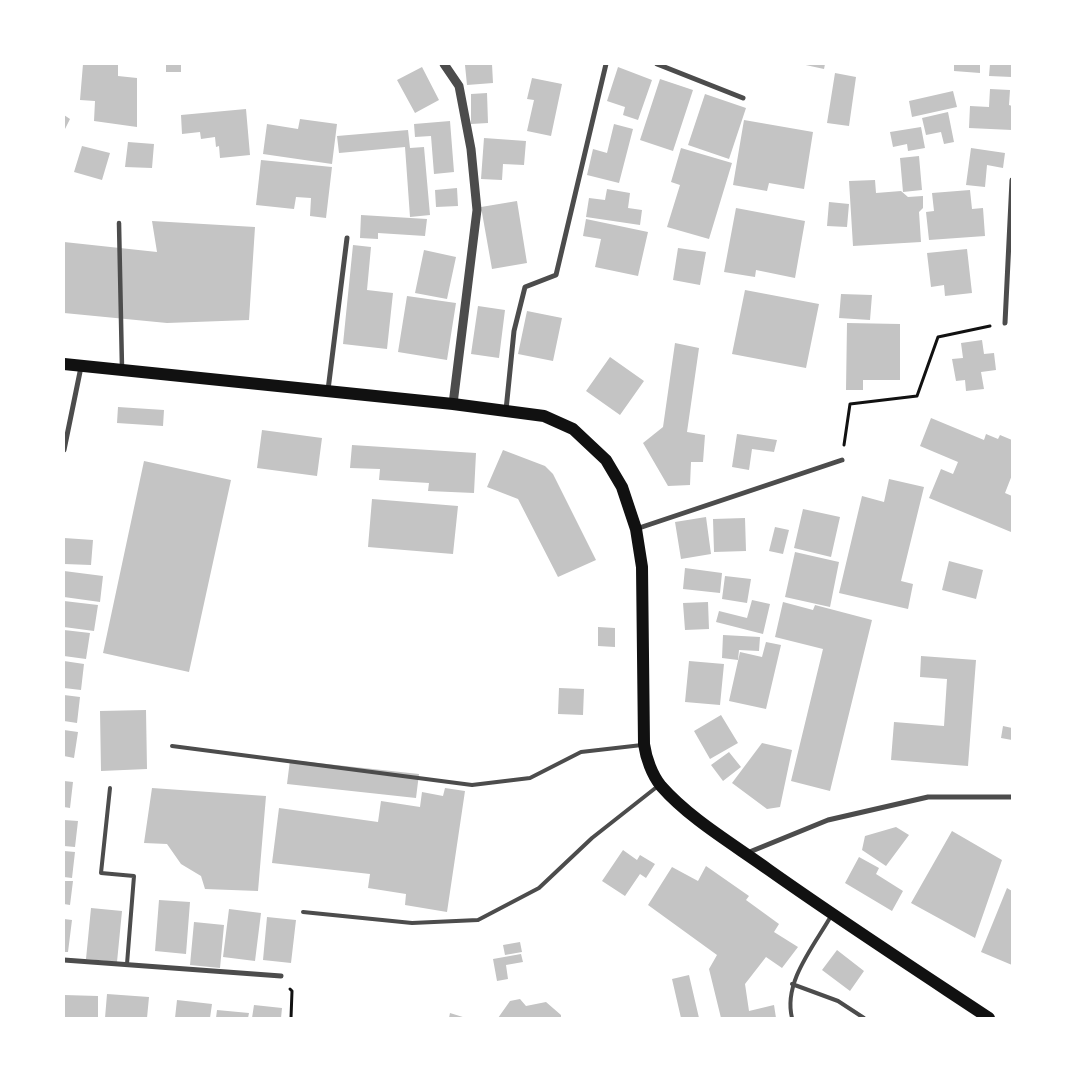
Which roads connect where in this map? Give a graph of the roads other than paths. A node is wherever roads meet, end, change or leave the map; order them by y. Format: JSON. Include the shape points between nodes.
{"nodes":[{"id":1,"x":444,"y":64,"type":"edge"},
{"id":2,"x":606,"y":64,"type":"edge"},
{"id":3,"x":657,"y":64,"type":"edge"},
{"id":4,"x":743,"y":98,"type":"dead end"},
{"id":5,"x":1012,"y":180,"type":"edge"},
{"id":6,"x":119,"y":223,"type":"dead end"},
{"id":7,"x":347,"y":238,"type":"dead end"},
{"id":8,"x":1005,"y":323,"type":"road end"},
{"id":9,"x":64,"y":364,"type":"edge"},
{"id":10,"x":82,"y":366,"type":"junction"},
{"id":11,"x":122,"y":370,"type":"junction"},
{"id":12,"x":328,"y":390,"type":"junction"},
{"id":13,"x":453,"y":404,"type":"junction"},
{"id":14,"x":506,"y":411,"type":"junction"},
{"id":15,"x":64,"y":450,"type":"edge"},
{"id":16,"x":842,"y":460,"type":"road end"},
{"id":17,"x":636,"y":529,"type":"junction"},
{"id":18,"x":644,"y":744,"type":"junction"},
{"id":19,"x":172,"y":746,"type":"dead end"},
{"id":20,"x":660,"y":785,"type":"junction"},
{"id":21,"x":110,"y":788,"type":"dead end"},
{"id":22,"x":1012,"y":797,"type":"edge"},
{"id":23,"x":746,"y":854,"type":"junction"},
{"id":24,"x":304,"y":912,"type":"dead end"},
{"id":25,"x":832,"y":914,"type":"junction"},
{"id":26,"x":64,"y":960,"type":"edge"},
{"id":27,"x":127,"y":964,"type":"junction"},
{"id":28,"x":281,"y":976,"type":"road end"},
{"id":29,"x":792,"y":984,"type":"junction"},
{"id":30,"x":792,"y":1018,"type":"edge"},
{"id":31,"x":864,"y":1018,"type":"edge"},
{"id":32,"x":988,"y":1018,"type":"edge"}],
"edges":[{"from":1,"to":13,"type":"street","via":[[459,86],[471,149],[477,210]]},
{"from":2,"to":14,"type":"street","via":[[556,275],[524,287],[514,331]]},
{"from":3,"to":4,"type":"street"},
{"from":5,"to":8,"type":"street"},
{"from":6,"to":11,"type":"street"},
{"from":7,"to":12,"type":"street"},
{"from":9,"to":10,"type":"main road"},
{"from":10,"to":11,"type":"main road"},
{"from":10,"to":15,"type":"street"},
{"from":11,"to":12,"type":"main road"},
{"from":12,"to":13,"type":"main road"},
{"from":13,"to":14,"type":"main road"},
{"from":14,"to":17,"type":"main road","via":[[544,416],[573,429],[590,443],[606,460],[622,487]]},
{"from":16,"to":17,"type":"street"},
{"from":17,"to":18,"type":"main road","via":[[642,567]]},
{"from":18,"to":19,"type":"lane","via":[[581,752],[530,778],[472,786]]},
{"from":18,"to":20,"type":"main road","via":[[646,757]]},
{"from":20,"to":23,"type":"main road"},
{"from":20,"to":24,"type":"lane","via":[[592,838],[539,888],[478,920],[412,923]]},
{"from":21,"to":27,"type":"lane","via":[[101,873],[134,876]]},
{"from":22,"to":23,"type":"street","via":[[928,797],[828,820]]},
{"from":23,"to":25,"type":"main road"},
{"from":25,"to":29,"type":"lane"},
{"from":25,"to":32,"type":"main road"},
{"from":26,"to":27,"type":"street"},
{"from":27,"to":28,"type":"street"},
{"from":29,"to":30,"type":"lane","via":[[789,1006]]},
{"from":29,"to":31,"type":"lane","via":[[838,1001]]}]}
